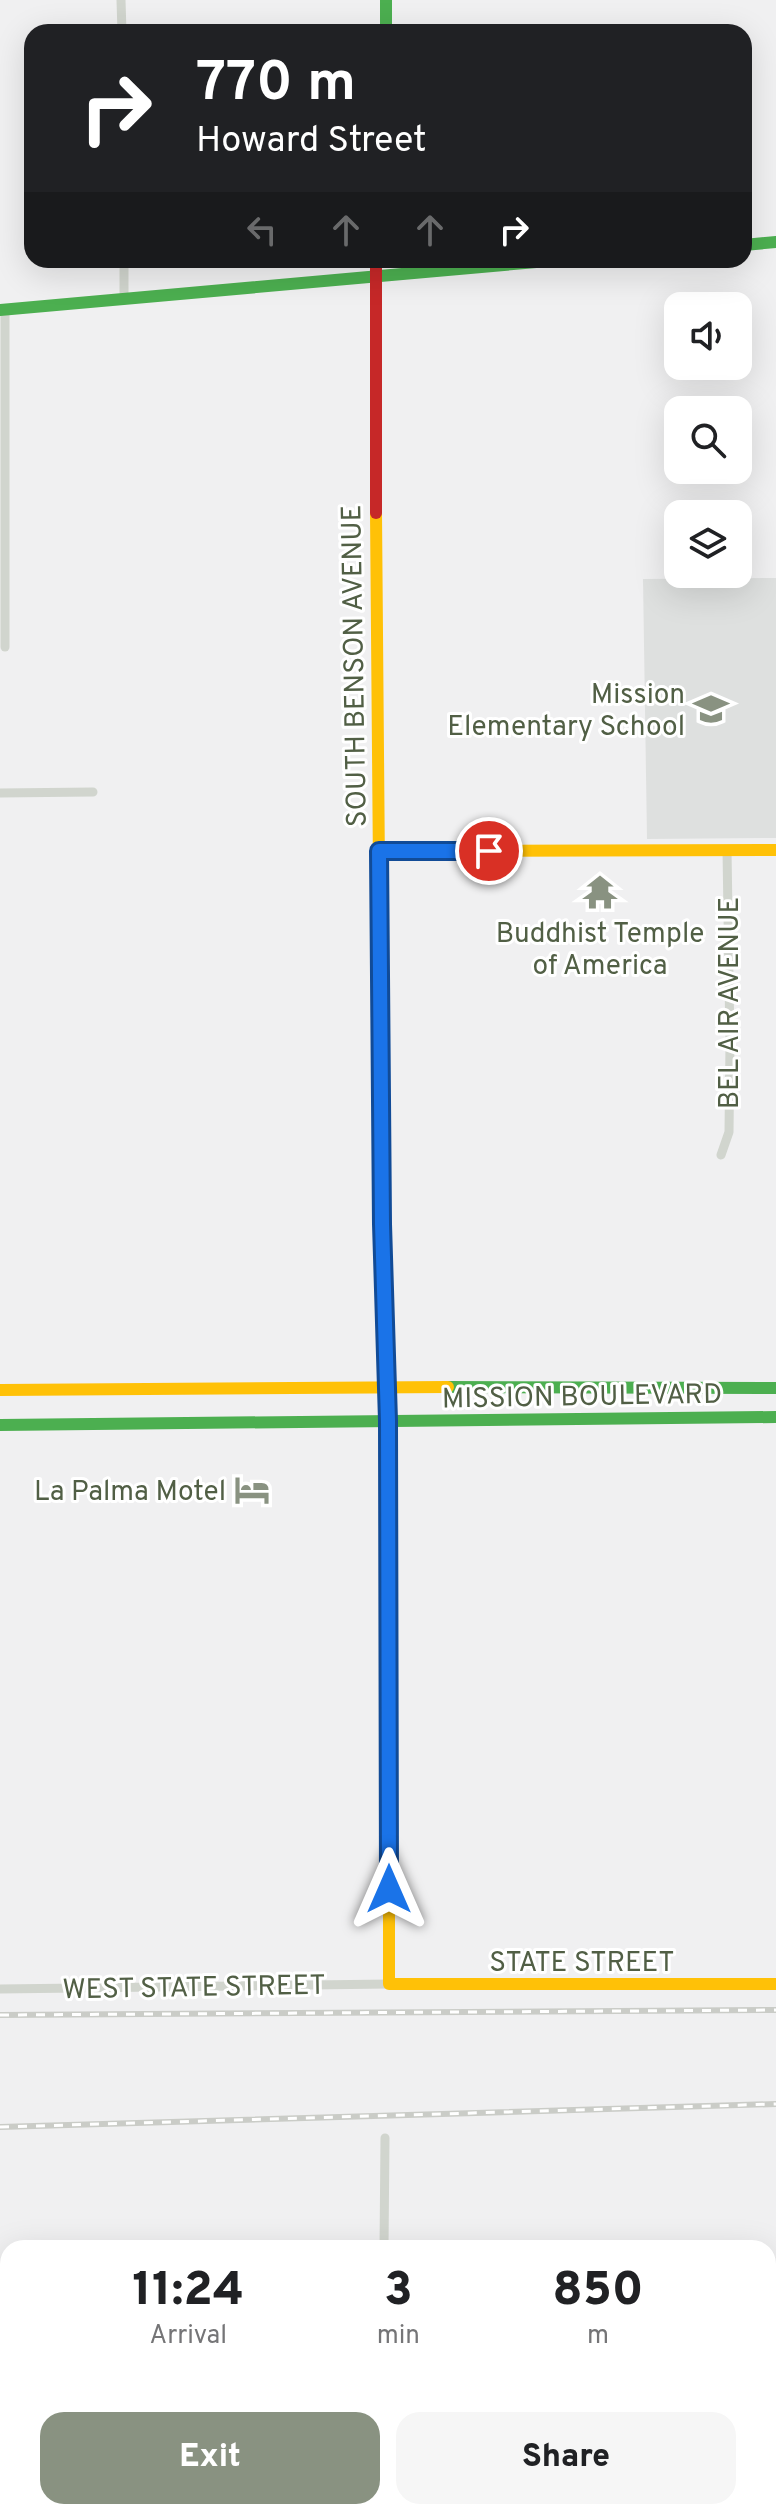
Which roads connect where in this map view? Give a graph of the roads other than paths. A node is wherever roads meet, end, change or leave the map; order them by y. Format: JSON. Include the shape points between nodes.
{"nodes":[{"id":1,"x":121,"y":0,"type":"edge"},
{"id":2,"x":386,"y":0,"type":"edge"},
{"id":3,"x":122,"y":24,"type":"edge"},
{"id":4,"x":386,"y":24,"type":"edge"},
{"id":5,"x":776,"y":242,"type":"edge"},
{"id":6,"x":752,"y":244,"type":"edge"},
{"id":7,"x":124,"y":268,"type":"edge"},
{"id":8,"x":375,"y":268,"type":"edge"},
{"id":9,"x":466,"y":268,"type":"edge"},
{"id":10,"x":374,"y":276,"type":"junction"},
{"id":11,"x":124,"y":300,"type":"junction"},
{"id":12,"x":2,"y":309,"type":"edge"},
{"id":13,"x":5,"y":647,"type":"dead end"},
{"id":14,"x":93,"y":792,"type":"dead end"},
{"id":15,"x":0,"y":793,"type":"edge"},
{"id":16,"x":727,"y":850,"type":"junction"},
{"id":17,"x":776,"y":850,"type":"edge"},
{"id":18,"x":379,"y":851,"type":"junction"},
{"id":19,"x":721,"y":1155,"type":"dead end"},
{"id":20,"x":387,"y":1387,"type":"junction"},
{"id":21,"x":776,"y":1388,"type":"edge"},
{"id":22,"x":0,"y":1390,"type":"edge"},
{"id":23,"x":776,"y":1417,"type":"edge"},
{"id":24,"x":388,"y":1421,"type":"junction"},
{"id":25,"x":0,"y":1425,"type":"edge"},
{"id":26,"x":389,"y":1984,"type":"junction"},
{"id":27,"x":776,"y":1984,"type":"edge"},
{"id":28,"x":0,"y":1989,"type":"edge"},
{"id":29,"x":385,"y":2138,"type":"dead end"},
{"id":30,"x":384,"y":2240,"type":"edge"}],
"edges":[{"from":1,"to":3,"type":"street"},
{"from":2,"to":4,"type":"street"},
{"from":5,"to":6,"type":"street"},
{"from":7,"to":11,"type":"street"},
{"from":8,"to":10,"type":"street","name":"SOUTH BENSON AVENUE"},
{"from":9,"to":10,"type":"street"},
{"from":10,"to":11,"type":"street"},
{"from":10,"to":18,"type":"street","name":"SOUTH BENSON AVENUE"},
{"from":11,"to":12,"type":"street"},
{"from":12,"to":13,"type":"street"},
{"from":14,"to":15,"type":"street"},
{"from":16,"to":17,"type":"street"},
{"from":16,"to":18,"type":"street"},
{"from":16,"to":19,"type":"street","name":"BEL AIR AVENUE","via":[[729,1132]]},
{"from":18,"to":20,"type":"street","name":"SOUTH BENSON AVENUE"},
{"from":20,"to":21,"type":"street"},
{"from":20,"to":22,"type":"street"},
{"from":20,"to":24,"type":"street","name":"SOUTH BENSON AVENUE"},
{"from":23,"to":24,"type":"street","name":"MISSION BOULEVARD"},
{"from":24,"to":25,"type":"street","name":"MISSION BOULEVARD"},
{"from":24,"to":26,"type":"street","name":"SOUTH BENSON AVENUE"},
{"from":26,"to":27,"type":"street","name":"STATE STREET"},
{"from":26,"to":28,"type":"street","name":"WEST STATE STREET"},
{"from":29,"to":30,"type":"street"}]}
